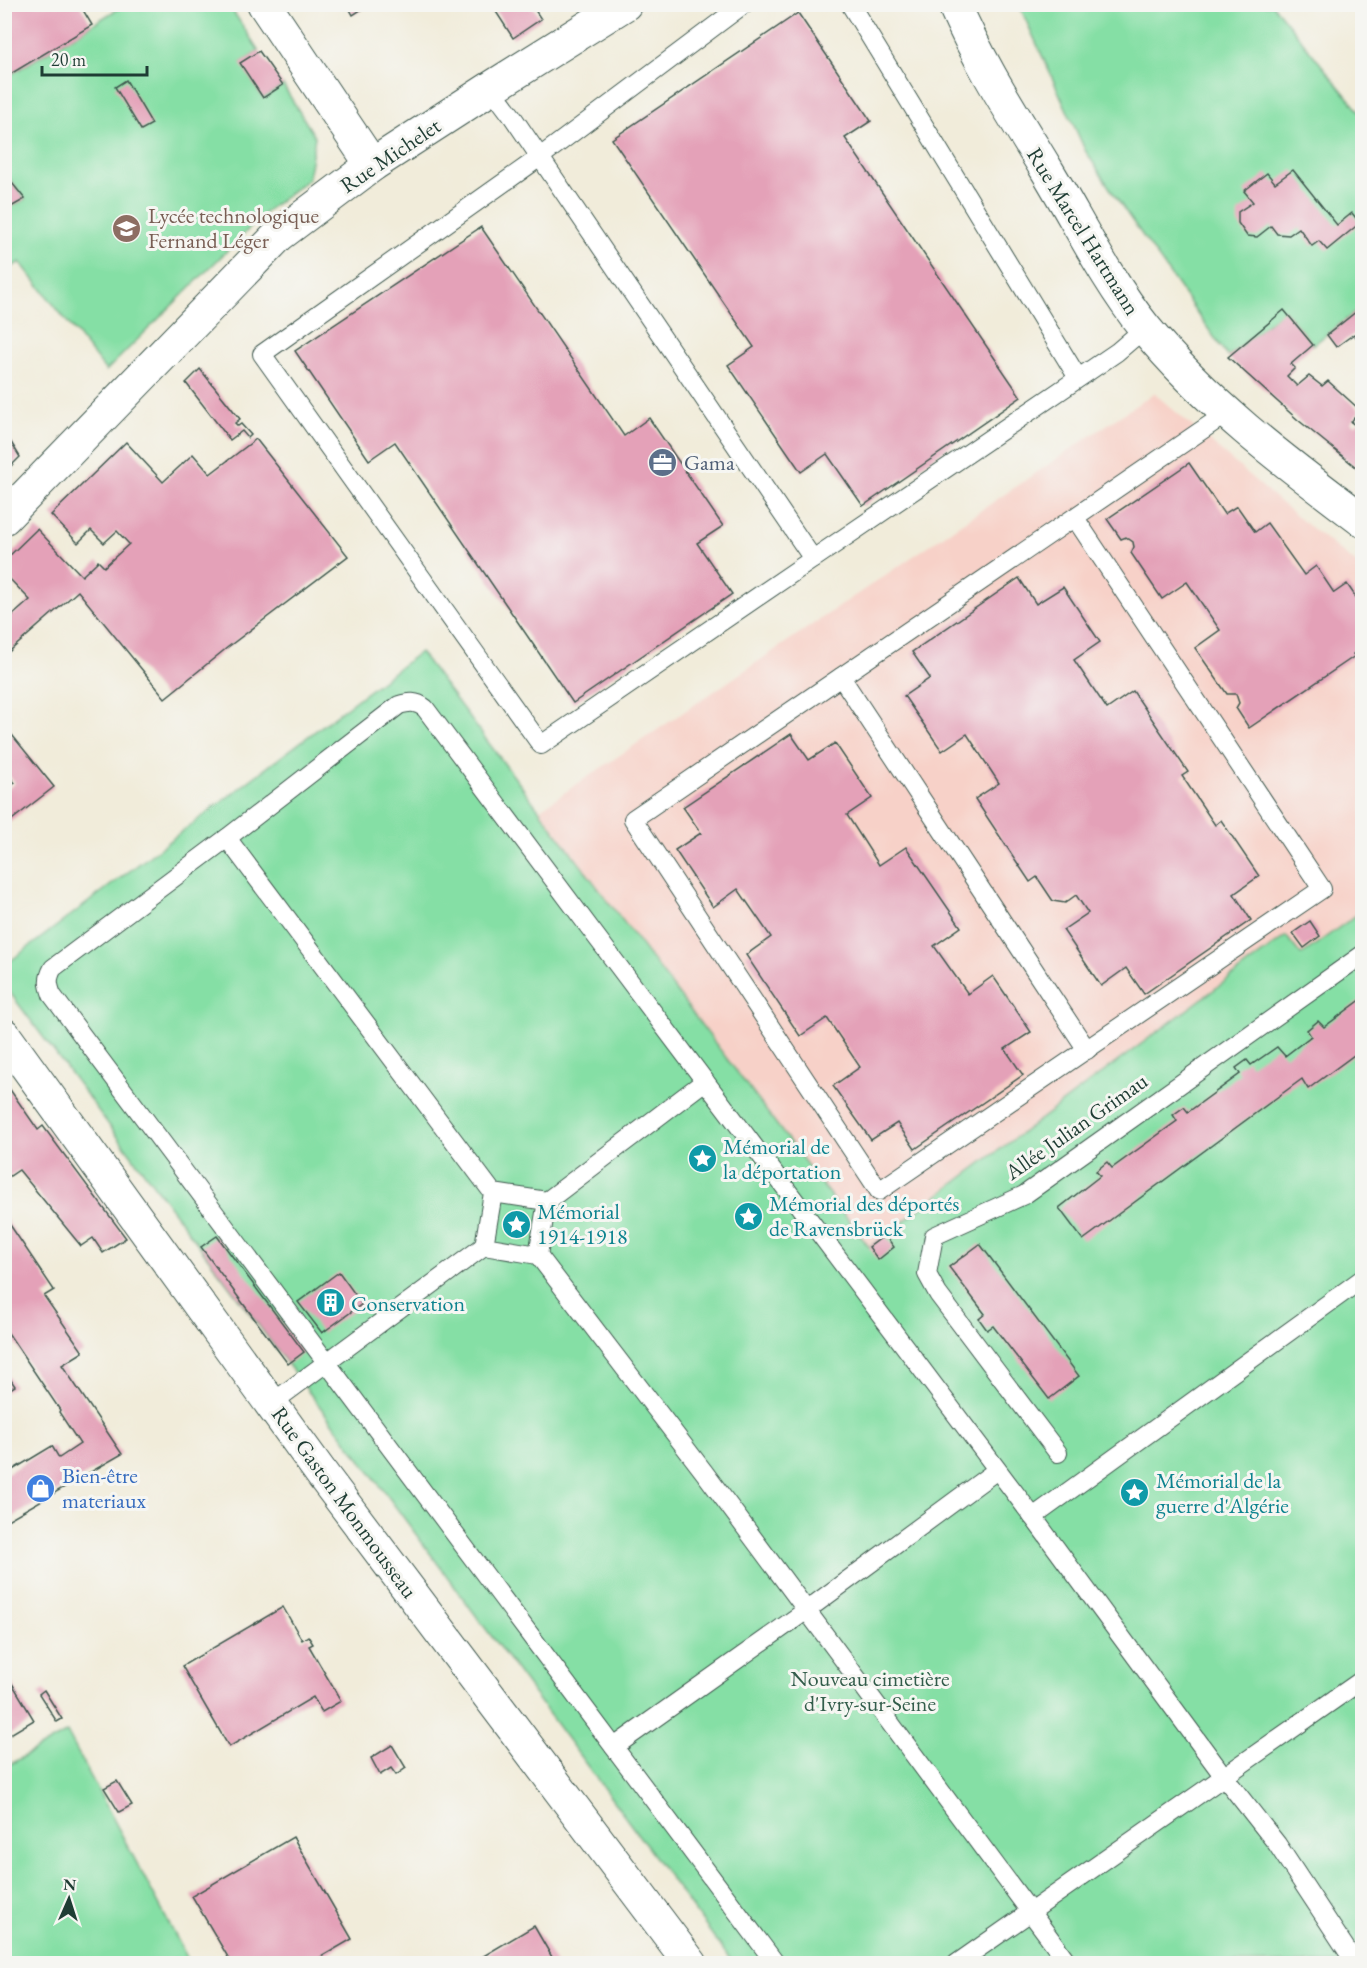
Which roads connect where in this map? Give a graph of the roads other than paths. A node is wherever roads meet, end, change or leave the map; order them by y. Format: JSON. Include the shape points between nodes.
{"nodes":[{"id":1,"x":264,"y":4,"type":"edge"},
{"id":2,"x":625,"y":4,"type":"edge"},
{"id":3,"x":744,"y":4,"type":"edge"},
{"id":4,"x":850,"y":4,"type":"edge"},
{"id":5,"x":954,"y":4,"type":"edge"},
{"id":6,"x":491,"y":88,"type":"junction"},
{"id":7,"x":540,"y":157,"type":"junction"},
{"id":8,"x":372,"y":165,"type":"junction"},
{"id":9,"x":1145,"y":328,"type":"junction"},
{"id":10,"x":1078,"y":378,"type":"junction"},
{"id":11,"x":1227,"y":413,"type":"junction"},
{"id":12,"x":4,"y":518,"type":"edge"},
{"id":13,"x":1075,"y":518,"type":"junction"},
{"id":14,"x":1362,"y":520,"type":"edge"},
{"id":15,"x":813,"y":559,"type":"junction"},
{"id":16,"x":841,"y":677,"type":"junction"},
{"id":17,"x":227,"y":838,"type":"junction"},
{"id":18,"x":1362,"y":954,"type":"edge"},
{"id":19,"x":4,"y":1035,"type":"edge"},
{"id":20,"x":1087,"y":1050,"type":"junction"},
{"id":21,"x":705,"y":1081,"type":"junction"},
{"id":22,"x":493,"y":1193,"type":"junction"},
{"id":23,"x":547,"y":1201,"type":"junction"},
{"id":24,"x":484,"y":1246,"type":"junction"},
{"id":25,"x":538,"y":1255,"type":"junction"},
{"id":26,"x":1362,"y":1279,"type":"edge"},
{"id":27,"x":327,"y":1363,"type":"junction"},
{"id":28,"x":272,"y":1403,"type":"junction"},
{"id":29,"x":1058,"y":1453,"type":"dead end"},
{"id":30,"x":997,"y":1470,"type":"junction"},
{"id":31,"x":1033,"y":1517,"type":"junction"},
{"id":32,"x":807,"y":1610,"type":"junction"},
{"id":33,"x":1362,"y":1680,"type":"edge"},
{"id":34,"x":614,"y":1747,"type":"junction"},
{"id":35,"x":1225,"y":1778,"type":"junction"},
{"id":36,"x":1031,"y":1912,"type":"junction"},
{"id":37,"x":691,"y":1964,"type":"edge"},
{"id":38,"x":776,"y":1964,"type":"edge"},
{"id":39,"x":956,"y":1964,"type":"edge"},
{"id":40,"x":1069,"y":1964,"type":"edge"},
{"id":41,"x":1356,"y":1964,"type":"edge"}],
"edges":[{"from":1,"to":8,"type":"street"},
{"from":2,"to":6,"type":"street","name":"Rue Michelet"},
{"from":3,"to":7,"type":"lane"},
{"from":4,"to":10,"type":"lane"},
{"from":5,"to":9,"type":"street","name":"Rue Marcel Hartmann","via":[[981,63],[1088,244]]},
{"from":6,"to":7,"type":"lane"},
{"from":6,"to":8,"type":"street","name":"Rue Michelet"},
{"from":7,"to":15,"type":"lane"},
{"from":7,"to":15,"type":"lane","via":[[262,354],[541,744]]},
{"from":8,"to":12,"type":"street","name":"Rue Michelet","via":[[279,235]]},
{"from":9,"to":10,"type":"lane"},
{"from":9,"to":11,"type":"street","name":"Rue Marcel Hartmann"},
{"from":10,"to":15,"type":"lane"},
{"from":11,"to":13,"type":"lane"},
{"from":11,"to":14,"type":"street","name":"Rue Marcel Hartmann"},
{"from":13,"to":16,"type":"lane"},
{"from":13,"to":20,"type":"lane","via":[[1322,889]]},
{"from":16,"to":20,"type":"lane"},
{"from":16,"to":20,"type":"lane","via":[[633,819],[879,1191]]},
{"from":17,"to":21,"type":"lane","via":[[399,705],[419,704]]},
{"from":17,"to":22,"type":"lane"},
{"from":17,"to":27,"type":"lane","via":[[62,960],[48,976],[48,984],[52,995]]},
{"from":18,"to":29,"type":"lane","name":"Allée Julian Grimau","via":[[1024,1195],[934,1236],[927,1274],[938,1294]]},
{"from":19,"to":28,"type":"street","name":"Rue Gaston Monmousseau"},
{"from":21,"to":23,"type":"lane"},
{"from":21,"to":30,"type":"lane"},
{"from":22,"to":23,"type":"lane"},
{"from":22,"to":24,"type":"lane"},
{"from":23,"to":25,"type":"lane"},
{"from":24,"to":25,"type":"lane"},
{"from":24,"to":27,"type":"lane"},
{"from":25,"to":32,"type":"lane"},
{"from":26,"to":31,"type":"lane"},
{"from":27,"to":28,"type":"lane"},
{"from":27,"to":34,"type":"lane"},
{"from":28,"to":37,"type":"street","name":"Rue Gaston Monmousseau"},
{"from":30,"to":31,"type":"lane"},
{"from":30,"to":32,"type":"lane"},
{"from":31,"to":35,"type":"lane"},
{"from":32,"to":34,"type":"lane"},
{"from":32,"to":36,"type":"lane"},
{"from":33,"to":35,"type":"lane"},
{"from":34,"to":38,"type":"lane"},
{"from":35,"to":36,"type":"lane"},
{"from":35,"to":41,"type":"lane","via":[[1277,1844]]},
{"from":36,"to":39,"type":"lane"},
{"from":36,"to":40,"type":"lane"}]}
